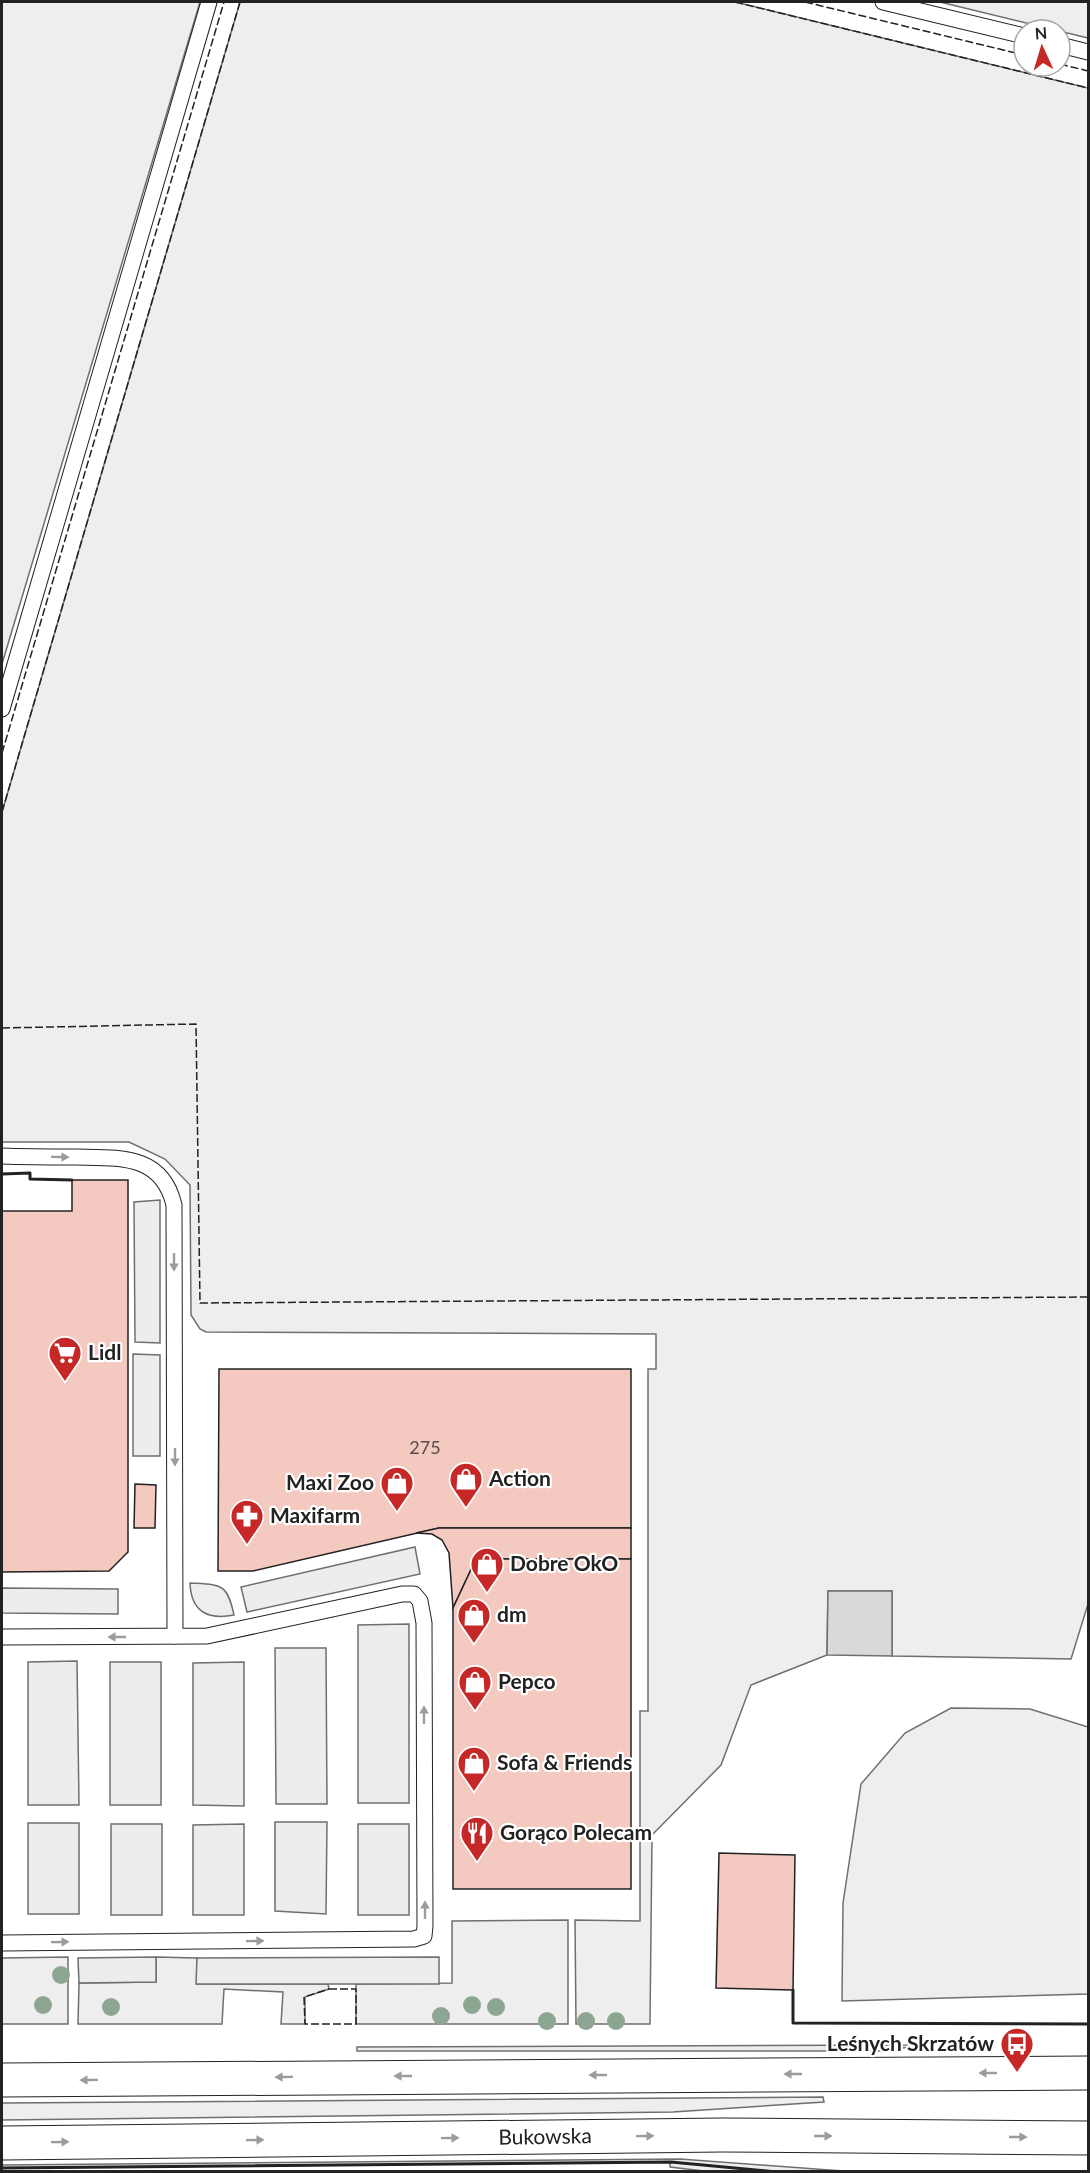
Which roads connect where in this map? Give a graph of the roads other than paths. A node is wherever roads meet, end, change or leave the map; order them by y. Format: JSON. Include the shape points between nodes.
{"nodes":[{"id":1,"x":209,"y":2,"type":"edge"},
{"id":2,"x":883,"y":2,"type":"edge"},
{"id":3,"x":1012,"y":33,"type":"edge"},
{"id":4,"x":1072,"y":48,"type":"edge"},
{"id":5,"x":1089,"y":52,"type":"edge"},
{"id":6,"x":2,"y":709,"type":"edge"},
{"id":7,"x":2,"y":1156,"type":"edge"},
{"id":8,"x":175,"y":1636,"type":"junction"},
{"id":9,"x":2,"y":1637,"type":"edge"},
{"id":10,"x":2,"y":1943,"type":"edge"},
{"id":11,"x":1089,"y":2073,"type":"edge"},
{"id":12,"x":2,"y":2080,"type":"edge"},
{"id":13,"x":1089,"y":2138,"type":"edge"},
{"id":14,"x":2,"y":2143,"type":"edge"}],
"edges":[{"from":1,"to":6,"type":"lane"},
{"from":2,"to":3,"type":"lane"},
{"from":4,"to":5,"type":"lane"},
{"from":7,"to":8,"type":"lane","one_way":true,"via":[[122,1158],[152,1169],[171,1191]]},
{"from":8,"to":9,"type":"lane","one_way":true},
{"from":10,"to":8,"type":"lane","one_way":true,"via":[[423,1936],[424,1635],[420,1601],[414,1594],[402,1594],[207,1636]]},
{"from":11,"to":12,"type":"main road","one_way":true},
{"from":14,"to":13,"type":"main road","name":"Bukowska","one_way":true,"via":[[722,2135]]}]}
